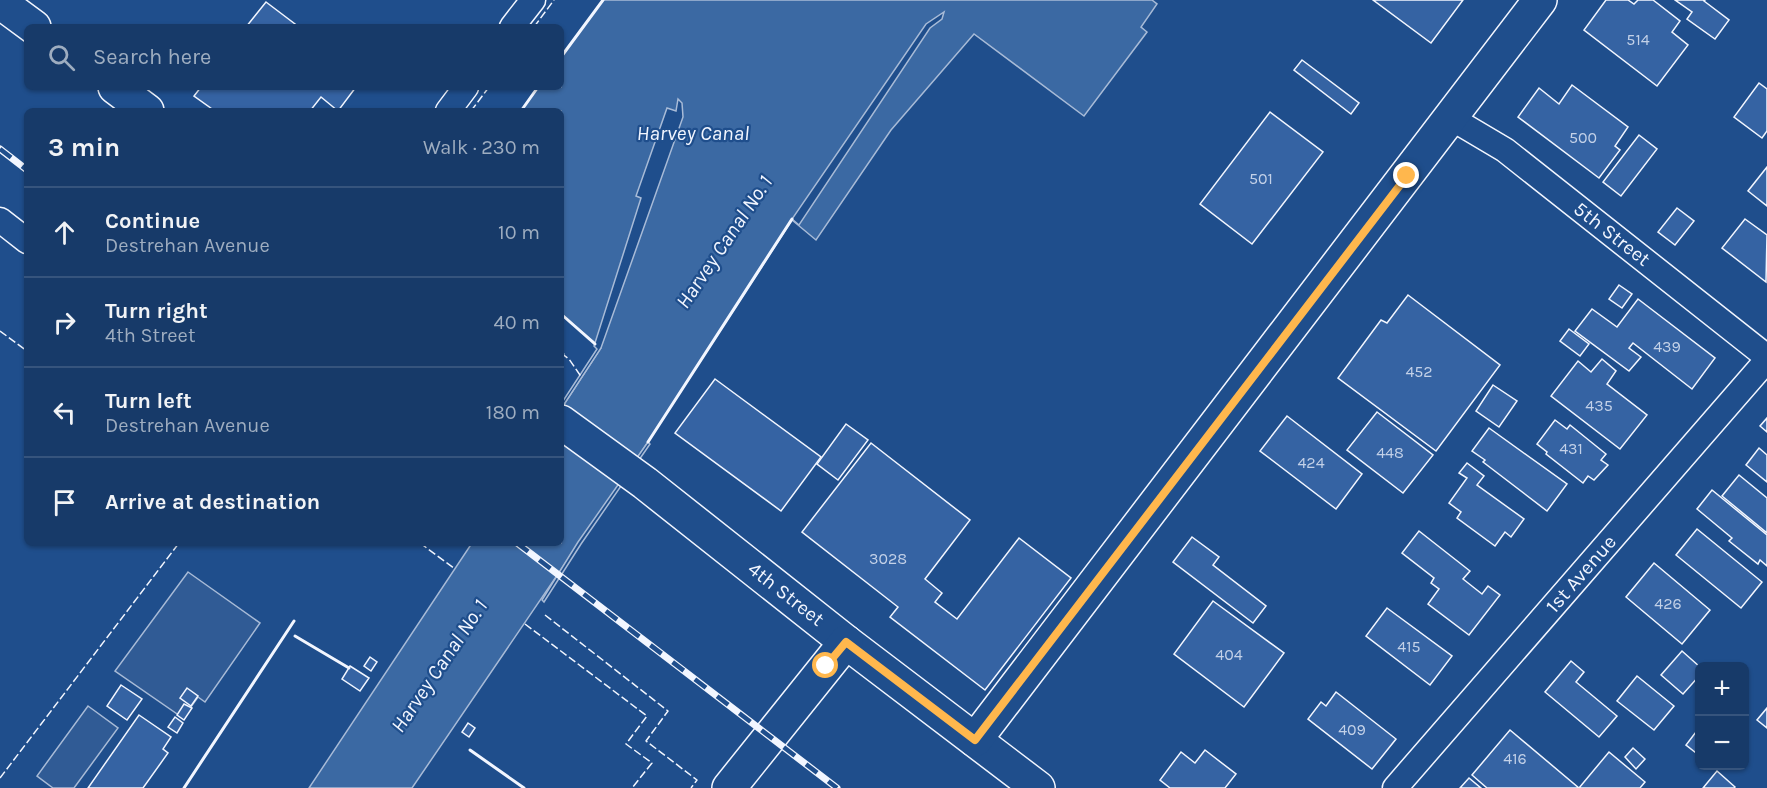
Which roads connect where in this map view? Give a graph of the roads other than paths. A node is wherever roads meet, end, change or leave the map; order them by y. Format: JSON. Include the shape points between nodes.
{"nodes":[{"id":1,"x":533,"y":0,"type":"edge"},
{"id":2,"x":1540,"y":0,"type":"edge"},
{"id":3,"x":0,"y":2,"type":"edge"},
{"id":4,"x":30,"y":24,"type":"edge"},
{"id":5,"x":514,"y":24,"type":"edge"},
{"id":6,"x":119,"y":90,"type":"edge"},
{"id":7,"x":464,"y":90,"type":"edge"},
{"id":8,"x":143,"y":108,"type":"edge"},
{"id":9,"x":450,"y":108,"type":"edge"},
{"id":10,"x":1451,"y":118,"type":"junction"},
{"id":11,"x":0,"y":220,"type":"edge"},
{"id":12,"x":24,"y":239,"type":"edge"},
{"id":13,"x":1767,"y":358,"type":"edge"},
{"id":14,"x":564,"y":424,"type":"edge"},
{"id":15,"x":846,"y":642,"type":"junction"},
{"id":16,"x":975,"y":740,"type":"junction"},
{"id":17,"x":729,"y":788,"type":"edge"},
{"id":18,"x":1038,"y":788,"type":"edge"},
{"id":19,"x":1395,"y":788,"type":"edge"}],
"edges":[{"from":1,"to":5,"type":"street"},
{"from":2,"to":10,"type":"main road"},
{"from":3,"to":4,"type":"main road"},
{"from":6,"to":8,"type":"main road"},
{"from":7,"to":9,"type":"street"},
{"from":10,"to":13,"type":"street","name":"5th Street","via":[[1505,150]]},
{"from":10,"to":16,"type":"main road"},
{"from":11,"to":12,"type":"street"},
{"from":13,"to":19,"type":"street","name":"1st Avenue"},
{"from":14,"to":15,"type":"main road","name":"4th Street"},
{"from":15,"to":16,"type":"main road","name":"4th Street"},
{"from":15,"to":17,"type":"main road"},
{"from":16,"to":18,"type":"main road","name":"4th Street"}]}
